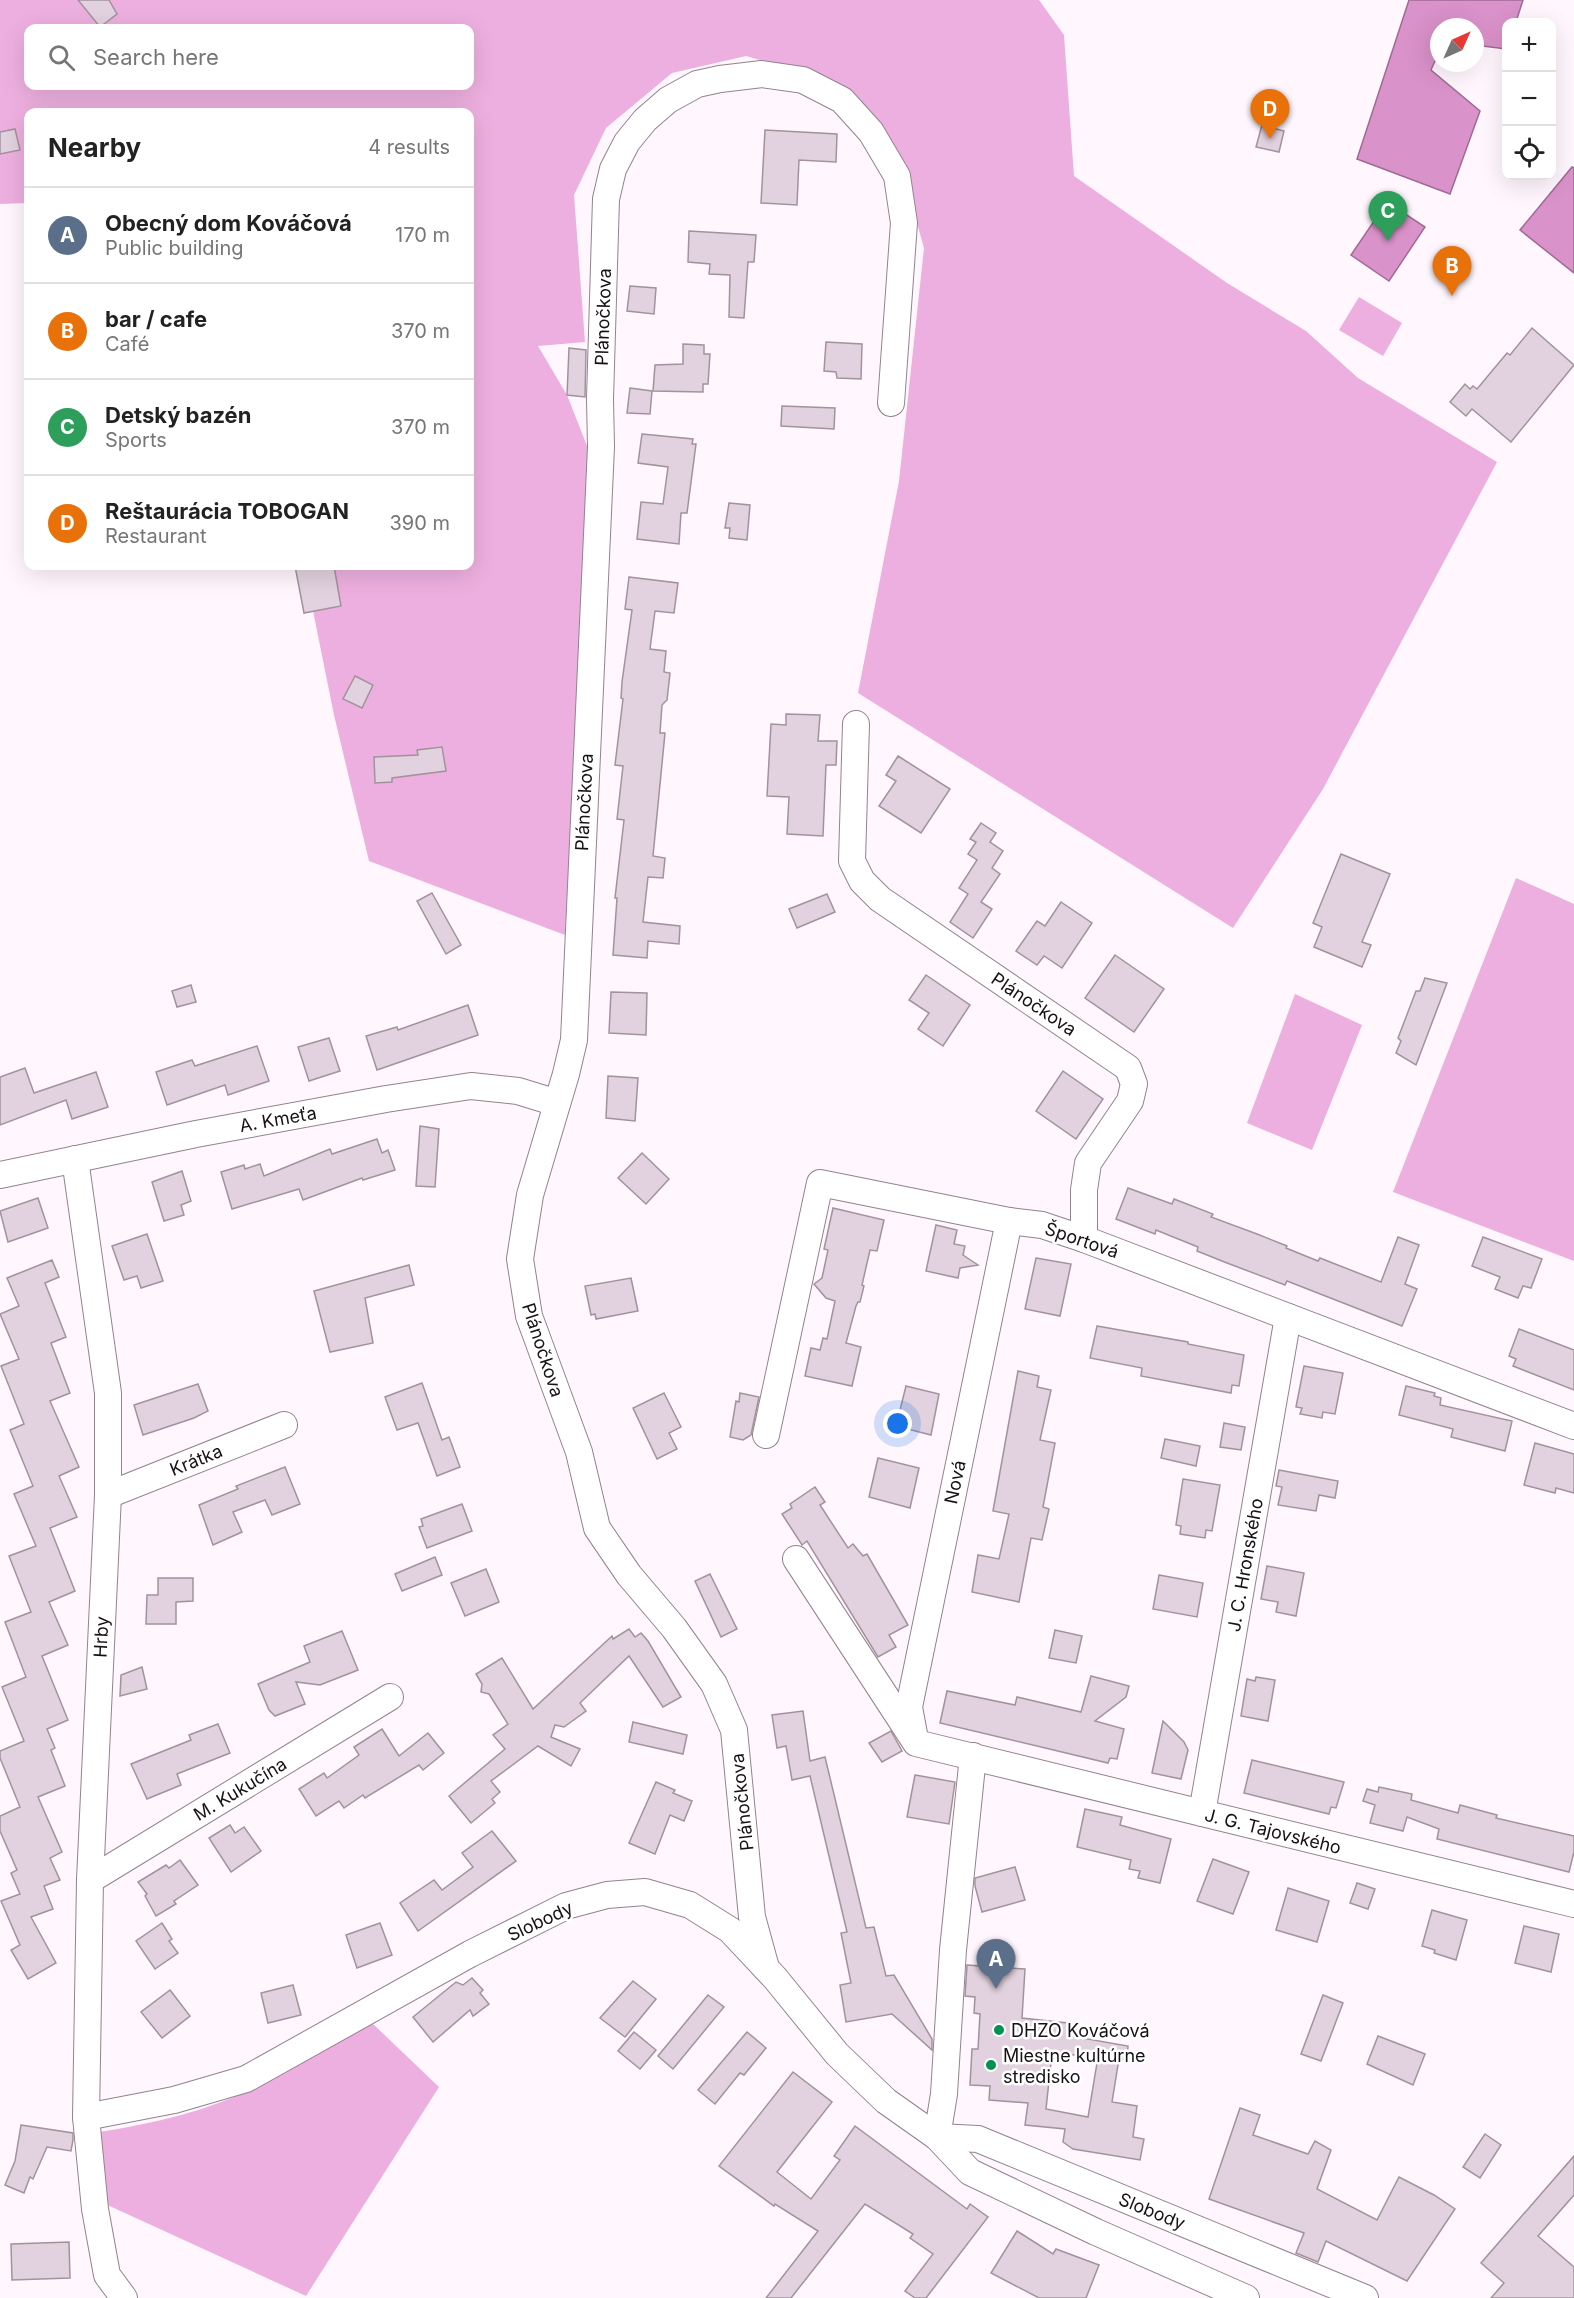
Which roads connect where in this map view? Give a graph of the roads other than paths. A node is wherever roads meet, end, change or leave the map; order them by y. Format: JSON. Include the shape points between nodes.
{"nodes":[{"id":1,"x":891,"y":403,"type":"dead end"},
{"id":2,"x":856,"y":724,"type":"dead end"},
{"id":3,"x":556,"y":1103,"type":"junction"},
{"id":4,"x":75,"y":1159,"type":"junction"},
{"id":5,"x":0,"y":1175,"type":"edge"},
{"id":6,"x":1009,"y":1221,"type":"junction"},
{"id":7,"x":1084,"y":1239,"type":"junction"},
{"id":8,"x":1288,"y":1317,"type":"junction"},
{"id":9,"x":284,"y":1425,"type":"dead end"},
{"id":10,"x":1574,"y":1426,"type":"edge"},
{"id":11,"x":766,"y":1435,"type":"dead end"},
{"id":12,"x":108,"y":1495,"type":"junction"},
{"id":13,"x":796,"y":1559,"type":"dead end"},
{"id":14,"x":390,"y":1697,"type":"dead end"},
{"id":15,"x":916,"y":1743,"type":"junction"},
{"id":16,"x":973,"y":1756,"type":"junction"},
{"id":17,"x":1202,"y":1813,"type":"junction"},
{"id":18,"x":90,"y":1880,"type":"junction"},
{"id":19,"x":1574,"y":1904,"type":"edge"},
{"id":20,"x":766,"y":1968,"type":"junction"},
{"id":21,"x":86,"y":2117,"type":"junction"},
{"id":22,"x":937,"y":2137,"type":"junction"},
{"id":23,"x":104,"y":2286,"type":"edge"},
{"id":24,"x":124,"y":2298,"type":"edge"},
{"id":25,"x":1246,"y":2298,"type":"edge"},
{"id":26,"x":1365,"y":2298,"type":"edge"}],
"edges":[{"from":1,"to":3,"type":"street","name":"Plánočkova","via":[[904,223],[897,176],[871,132],[842,100],[803,80],[762,74],[720,79],[698,84],[668,100],[627,142],[613,169],[606,199],[602,447],[574,1040]]},
{"from":2,"to":7,"type":"street","name":"Plánočkova","via":[[852,861],[862,881],[880,899],[1128,1068],[1134,1084],[1130,1101],[1088,1163]]},
{"from":3,"to":4,"type":"street","name":"A. Kmeťa","via":[[518,1090],[471,1086]]},
{"from":3,"to":20,"type":"street","name":"Plánočkova","via":[[530,1195],[520,1259],[529,1316],[579,1452],[597,1528],[714,1684],[734,1730],[753,1917]]},
{"from":4,"to":5,"type":"street","name":"A. Kmeťa"},
{"from":4,"to":12,"type":"street","name":"Hrby","via":[[108,1393]]},
{"from":6,"to":7,"type":"street","name":"Športová","via":[[1042,1225]]},
{"from":6,"to":11,"type":"street","name":"Športová","via":[[820,1183]]},
{"from":6,"to":15,"type":"street","name":"Nová","via":[[909,1707]]},
{"from":7,"to":8,"type":"street","name":"Športová"},
{"from":8,"to":10,"type":"street","name":"Športová"},
{"from":8,"to":17,"type":"street","name":"J. C. Hronského"},
{"from":9,"to":12,"type":"street","name":"Krátka"},
{"from":12,"to":18,"type":"street","name":"Hrby"},
{"from":13,"to":15,"type":"street"},
{"from":14,"to":18,"type":"street","name":"M. Kukučína"},
{"from":15,"to":16,"type":"street","name":"J. G. Tajovského"},
{"from":16,"to":17,"type":"street","name":"J. G. Tajovského"},
{"from":16,"to":22,"type":"street"},
{"from":17,"to":19,"type":"street","name":"J. G. Tajovského"},
{"from":18,"to":21,"type":"street","name":"Hrby"},
{"from":20,"to":21,"type":"street","name":"Slobody","via":[[730,1930],[690,1905],[645,1892],[608,1895],[566,1906],[470,1954],[246,2079],[174,2100]]},
{"from":20,"to":22,"type":"street","name":"Slobody","via":[[837,2054],[886,2101]]},
{"from":21,"to":23,"type":"street","name":"Hrby"},
{"from":22,"to":25,"type":"street","name":"Slobody","via":[[970,2172]]},
{"from":22,"to":26,"type":"street","name":"Slobody","via":[[978,2139]]},
{"from":23,"to":24,"type":"street"}]}
